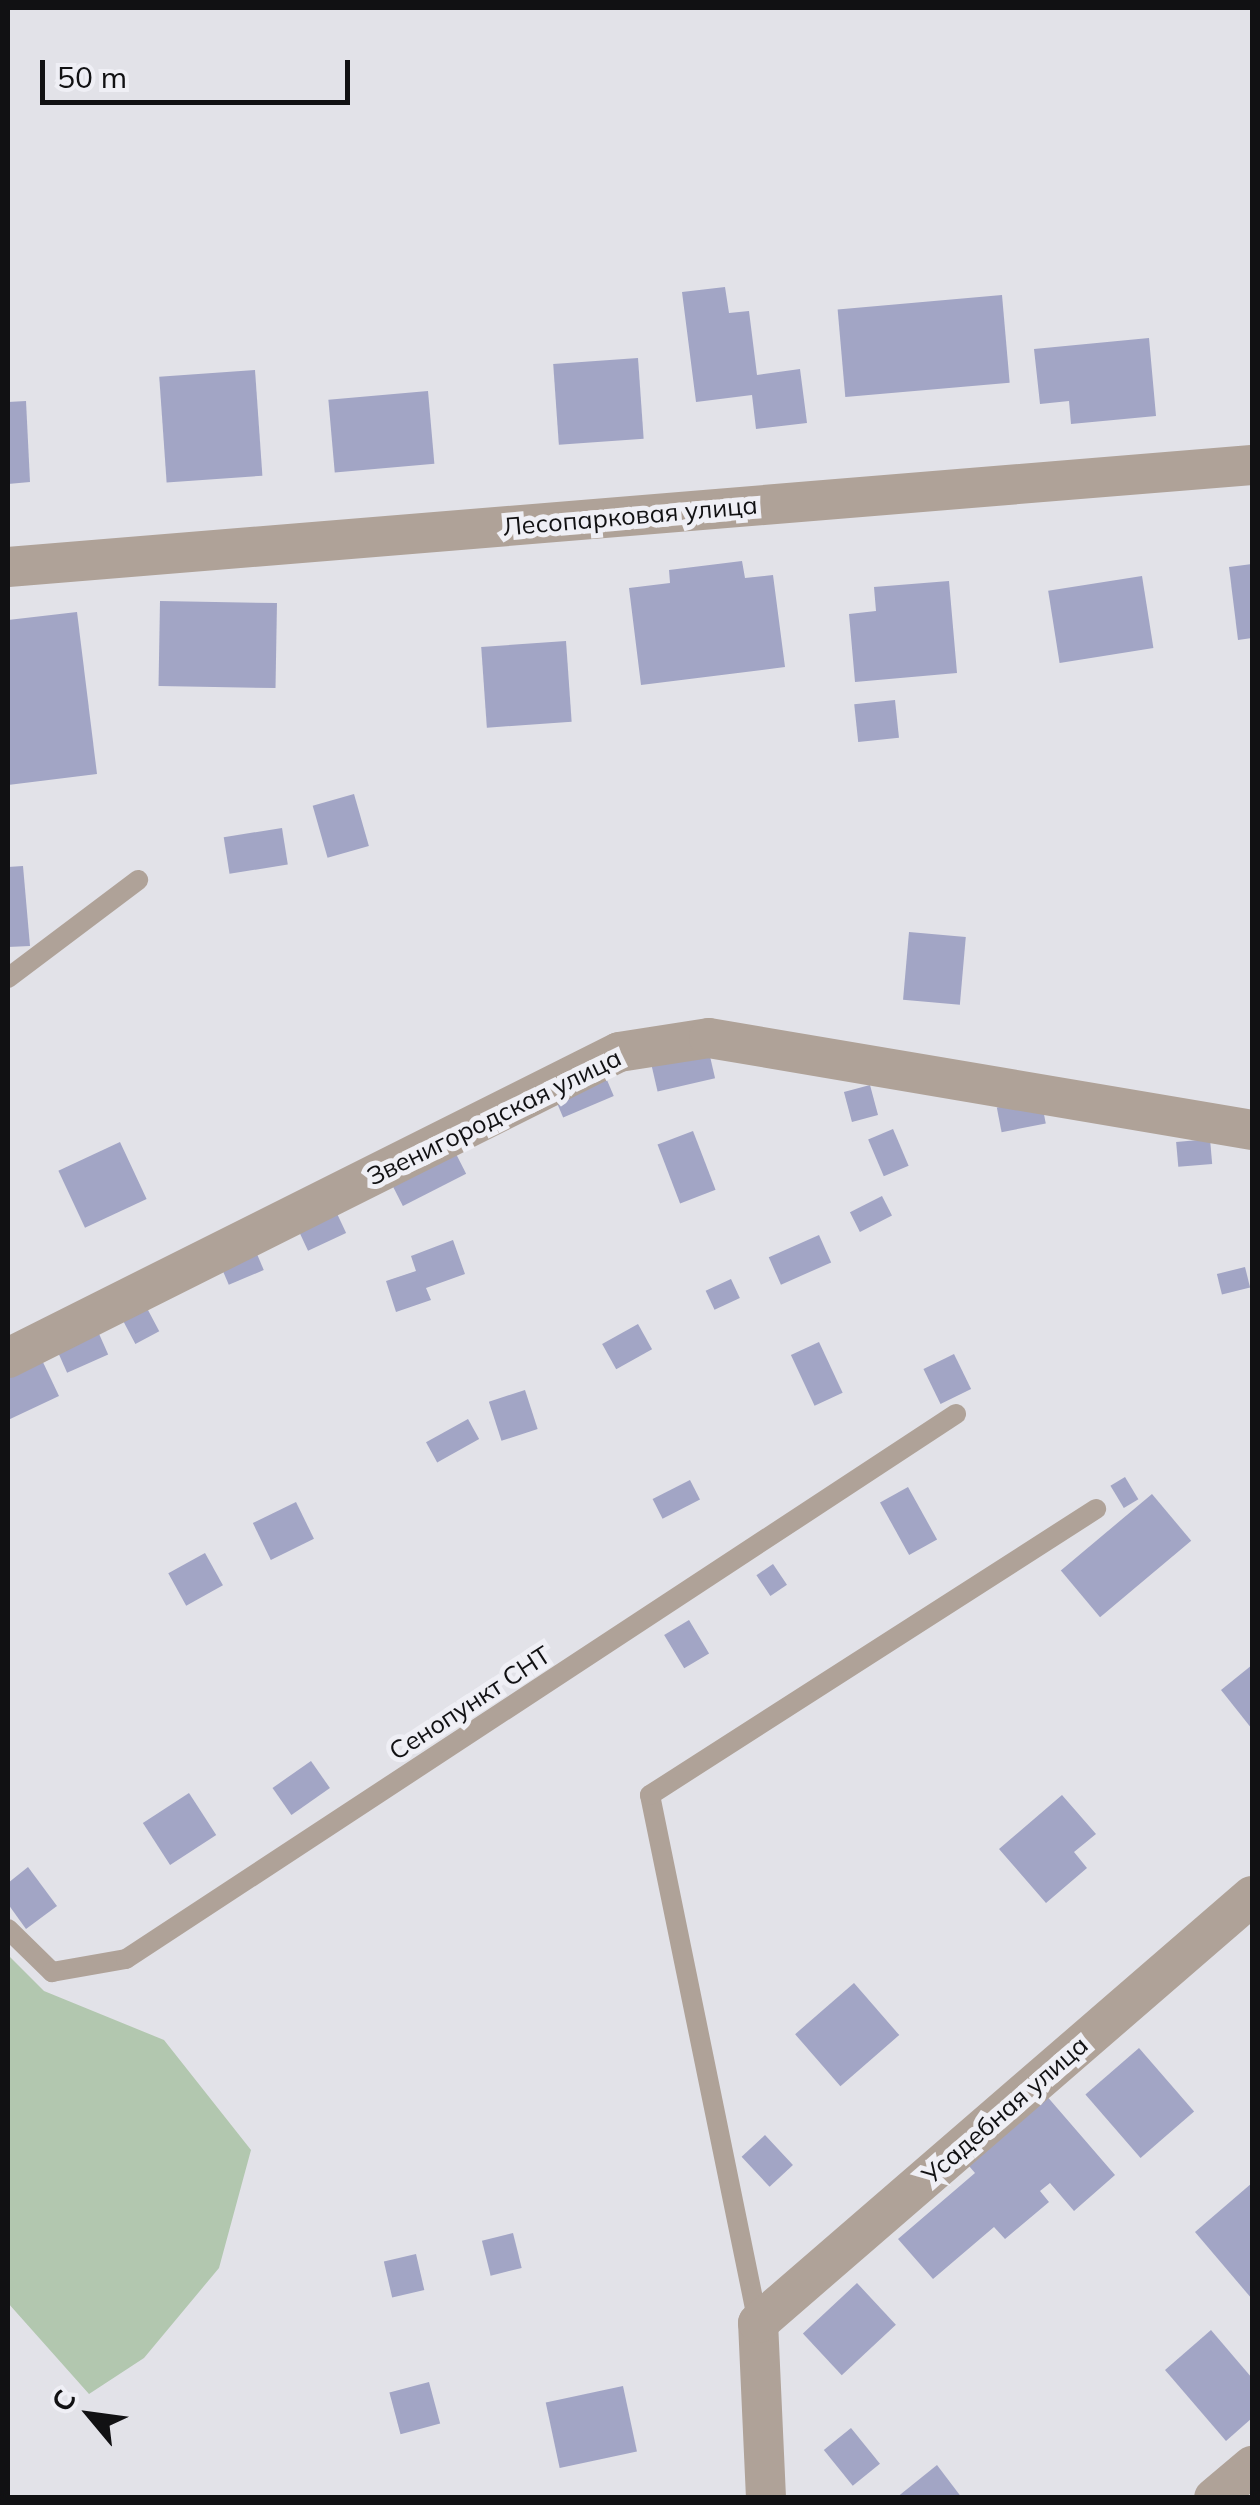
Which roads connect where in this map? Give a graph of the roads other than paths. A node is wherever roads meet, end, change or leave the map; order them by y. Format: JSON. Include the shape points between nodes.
{"nodes":[{"id":1,"x":1252,"y":465,"type":"edge"},
{"id":2,"x":8,"y":567,"type":"edge"},
{"id":3,"x":138,"y":880,"type":"dead end"},
{"id":4,"x":8,"y":978,"type":"edge"},
{"id":5,"x":1252,"y":1130,"type":"edge"},
{"id":6,"x":8,"y":1358,"type":"edge"},
{"id":7,"x":956,"y":1414,"type":"dead end"},
{"id":8,"x":1096,"y":1509,"type":"dead end"},
{"id":9,"x":1252,"y":1896,"type":"edge"},
{"id":10,"x":8,"y":1929,"type":"edge"},
{"id":11,"x":758,"y":2324,"type":"junction"},
{"id":12,"x":1252,"y":2466,"type":"edge"},
{"id":13,"x":766,"y":2498,"type":"edge"},
{"id":14,"x":1214,"y":2498,"type":"edge"}],
"edges":[{"from":1,"to":2,"type":"street","name":"Лесопарковая улица"},
{"from":3,"to":4,"type":"lane"},
{"from":5,"to":6,"type":"street","name":"Звенигородская улица","via":[[709,1038],[619,1052]]},
{"from":7,"to":10,"type":"lane","name":"Сенопункт СНТ","via":[[126,1959],[52,1972]]},
{"from":8,"to":11,"type":"lane","via":[[650,1796]]},
{"from":9,"to":11,"type":"street","name":"Усадебная улица"},
{"from":11,"to":13,"type":"street"},
{"from":12,"to":14,"type":"street"}]}
